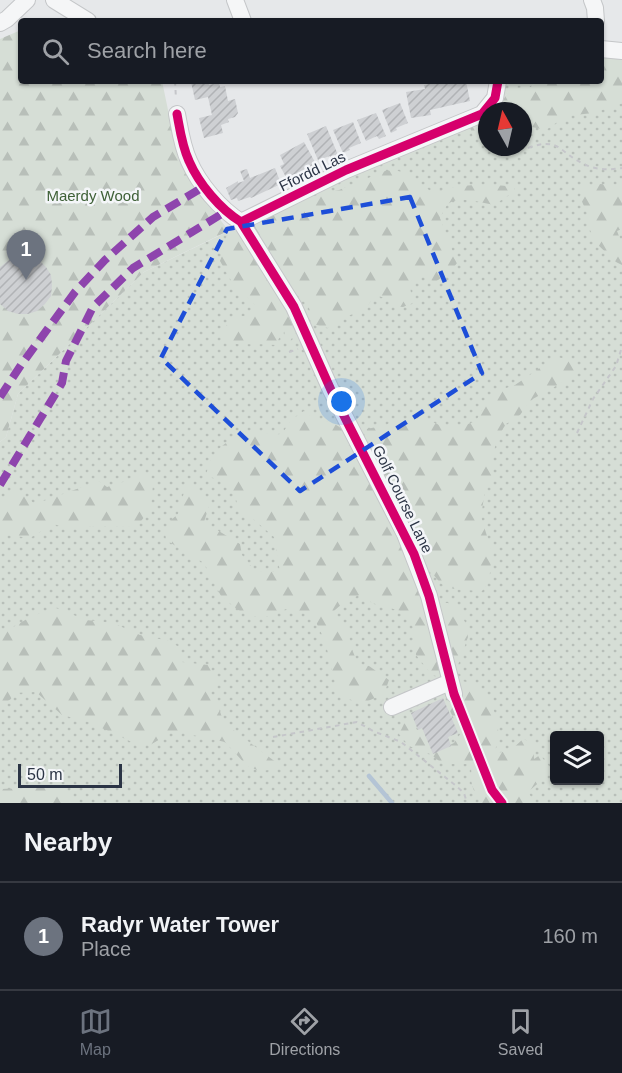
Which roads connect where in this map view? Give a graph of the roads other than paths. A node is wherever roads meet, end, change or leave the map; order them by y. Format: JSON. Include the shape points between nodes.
{"nodes":[{"id":1,"x":27,"y":0,"type":"edge"},
{"id":2,"x":54,"y":0,"type":"edge"},
{"id":3,"x":235,"y":0,"type":"edge"},
{"id":4,"x":592,"y":0,"type":"edge"},
{"id":5,"x":83,"y":18,"type":"edge"},
{"id":6,"x":242,"y":18,"type":"edge"},
{"id":7,"x":595,"y":18,"type":"edge"},
{"id":8,"x":0,"y":23,"type":"edge"},
{"id":9,"x":604,"y":49,"type":"edge"},
{"id":10,"x":622,"y":51,"type":"edge"},
{"id":11,"x":497,"y":84,"type":"edge"},
{"id":12,"x":177,"y":114,"type":"road end"},
{"id":13,"x":241,"y":222,"type":"junction"},
{"id":14,"x":392,"y":707,"type":"dead end"}],
"edges":[{"from":1,"to":8,"type":"street"},
{"from":2,"to":5,"type":"street"},
{"from":3,"to":6,"type":"street"},
{"from":4,"to":7,"type":"street"},
{"from":9,"to":10,"type":"street"},
{"from":11,"to":13,"type":"street","name":"Ffordd Las","via":[[495,98],[482,114],[356,166]]},
{"from":12,"to":13,"type":"street","via":[[190,163],[225,212]]},
{"from":13,"to":14,"type":"street","name":"Golf Course Lane","via":[[294,307],[331,390],[405,534],[429,596],[452,688]]}]}
